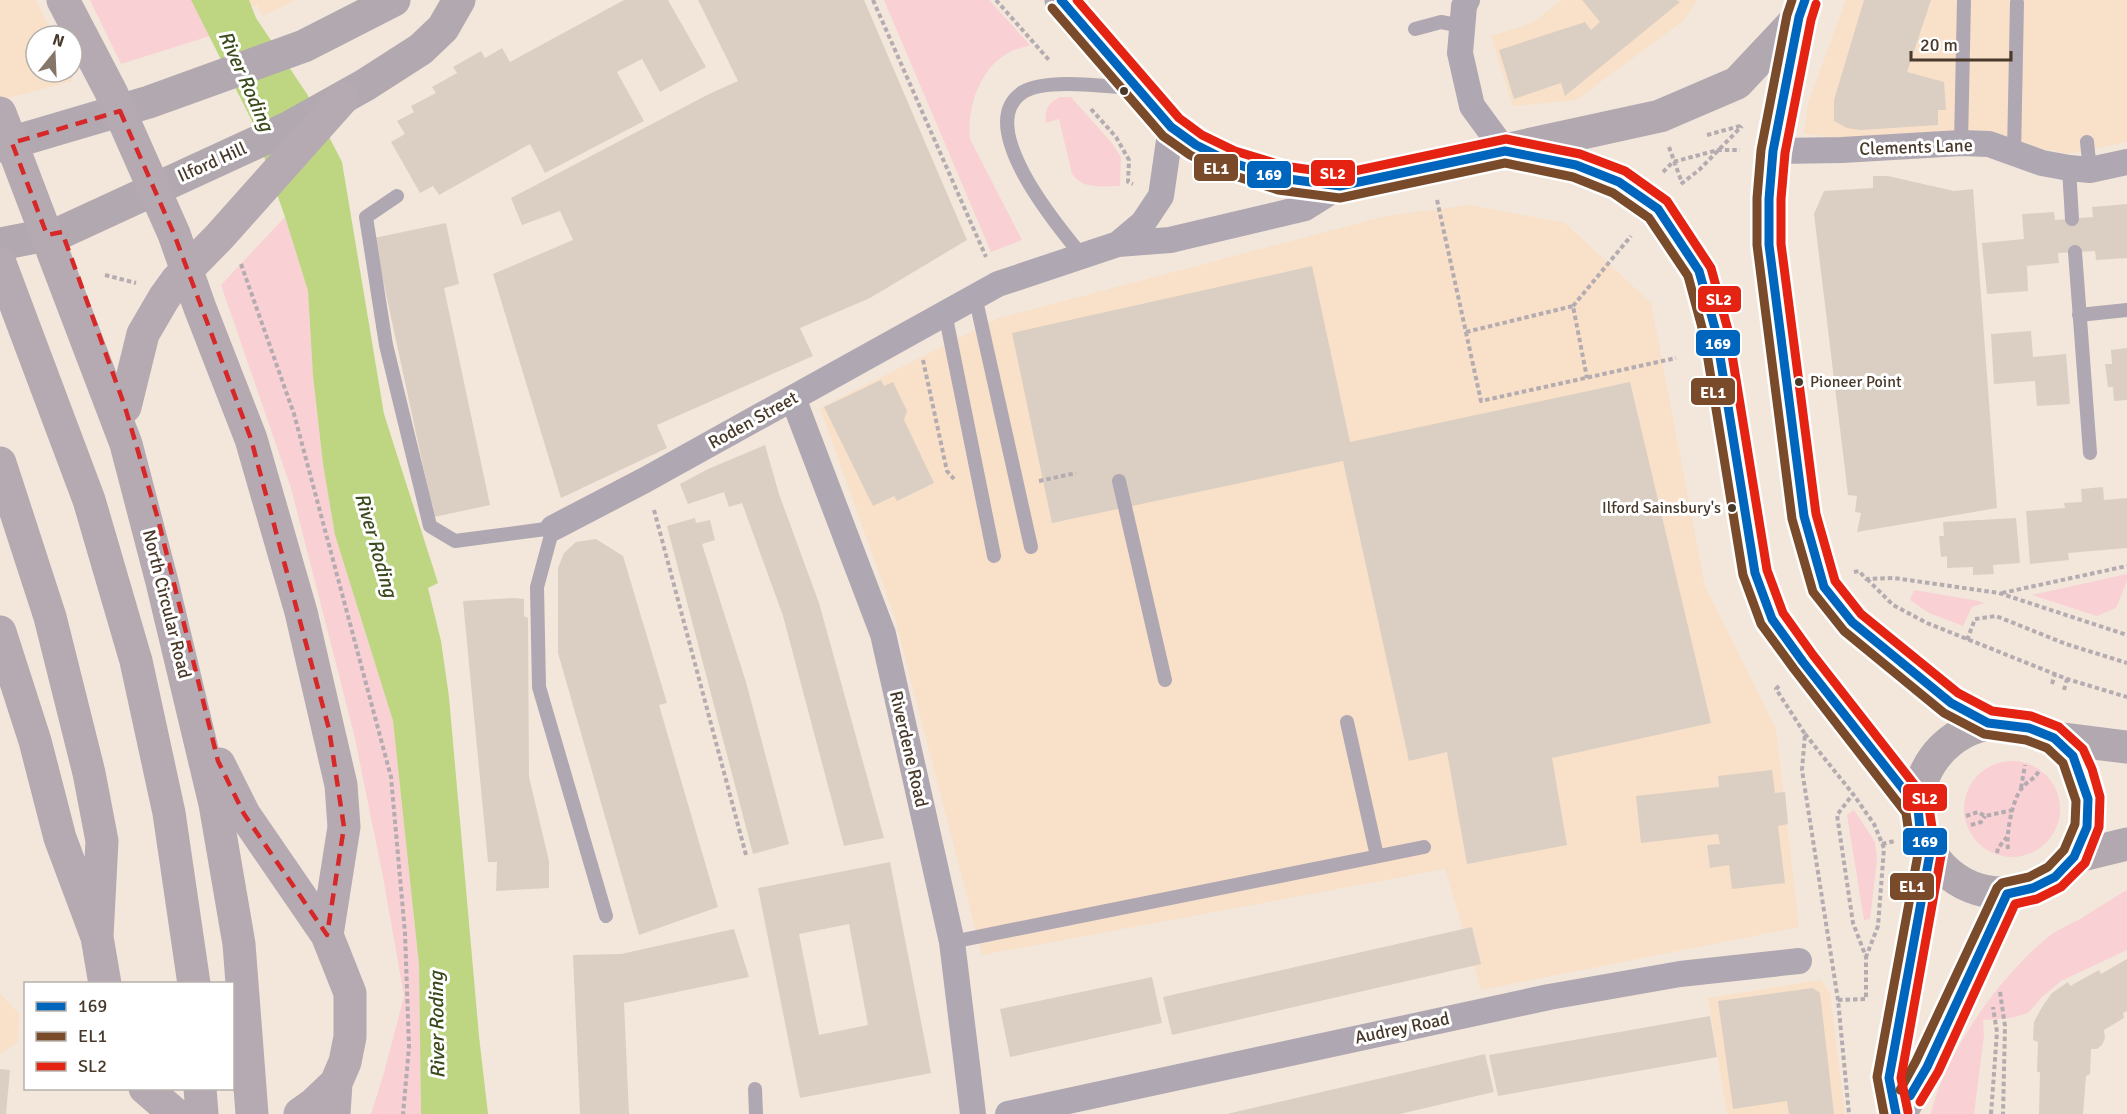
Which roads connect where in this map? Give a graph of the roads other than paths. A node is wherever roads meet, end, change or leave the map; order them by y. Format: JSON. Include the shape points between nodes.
{"nodes":[{"id":1,"x":63,"y":0,"type":"edge"},
{"id":2,"x":394,"y":0,"type":"edge"},
{"id":3,"x":459,"y":0,"type":"edge"},
{"id":4,"x":1061,"y":0,"type":"edge"},
{"id":5,"x":1467,"y":0,"type":"edge"},
{"id":6,"x":1964,"y":0,"type":"edge"},
{"id":7,"x":2017,"y":3,"type":"dead end"},
{"id":8,"x":1802,"y":8,"type":"edge"},
{"id":9,"x":1462,"y":26,"type":"junction"},
{"id":10,"x":1415,"y":29,"type":"dead end"},
{"id":11,"x":1136,"y":89,"type":"junction"},
{"id":12,"x":343,"y":98,"type":"junction"},
{"id":13,"x":0,"y":113,"type":"edge"},
{"id":14,"x":1171,"y":127,"type":"junction"},
{"id":15,"x":2087,"y":142,"type":"dead end"},
{"id":16,"x":1960,"y":143,"type":"junction"},
{"id":17,"x":0,"y":146,"type":"edge"},
{"id":18,"x":1505,"y":151,"type":"junction"},
{"id":19,"x":1760,"y":151,"type":"junction"},
{"id":20,"x":2014,"y":153,"type":"junction"},
{"id":21,"x":2127,"y":162,"type":"edge"},
{"id":22,"x":2080,"y":169,"type":"junction"},
{"id":23,"x":0,"y":181,"type":"edge"},
{"id":24,"x":1340,"y":186,"type":"junction"},
{"id":25,"x":397,"y":196,"type":"dead end"},
{"id":26,"x":2072,"y":219,"type":"dead end"},
{"id":27,"x":62,"y":232,"type":"junction"},
{"id":28,"x":0,"y":243,"type":"edge"},
{"id":29,"x":1118,"y":244,"type":"junction"},
{"id":30,"x":2075,"y":252,"type":"dead end"},
{"id":31,"x":1083,"y":256,"type":"junction"},
{"id":32,"x":0,"y":263,"type":"edge"},
{"id":33,"x":975,"y":296,"type":"junction"},
{"id":34,"x":2127,"y":310,"type":"edge"},
{"id":35,"x":945,"y":313,"type":"junction"},
{"id":36,"x":2079,"y":315,"type":"junction"},
{"id":37,"x":793,"y":398,"type":"junction"},
{"id":38,"x":125,"y":407,"type":"junction"},
{"id":39,"x":2090,"y":453,"type":"dead end"},
{"id":40,"x":0,"y":463,"type":"edge"},
{"id":41,"x":1119,"y":481,"type":"dead end"},
{"id":42,"x":553,"y":528,"type":"junction"},
{"id":43,"x":1031,"y":548,"type":"dead end"},
{"id":44,"x":994,"y":556,"type":"dead end"},
{"id":45,"x":0,"y":632,"type":"edge"},
{"id":46,"x":1165,"y":680,"type":"dead end"},
{"id":47,"x":1347,"y":722,"type":"dead end"},
{"id":48,"x":1988,"y":723,"type":"junction"},
{"id":49,"x":2054,"y":738,"type":"junction"},
{"id":50,"x":2127,"y":747,"type":"edge"},
{"id":51,"x":1918,"y":808,"type":"junction"},
{"id":52,"x":2127,"y":844,"type":"edge"},
{"id":53,"x":1424,"y":848,"type":"dead end"},
{"id":54,"x":1930,"y":853,"type":"junction"},
{"id":55,"x":1377,"y":856,"type":"junction"},
{"id":56,"x":2074,"y":856,"type":"junction"},
{"id":57,"x":2007,"y":894,"type":"junction"},
{"id":58,"x":606,"y":916,"type":"dead end"},
{"id":59,"x":327,"y":935,"type":"junction"},
{"id":60,"x":97,"y":937,"type":"junction"},
{"id":61,"x":952,"y":942,"type":"junction"},
{"id":62,"x":1799,"y":961,"type":"dead end"},
{"id":63,"x":105,"y":982,"type":"edge"},
{"id":64,"x":194,"y":982,"type":"edge"},
{"id":65,"x":755,"y":1089,"type":"dead end"},
{"id":66,"x":144,"y":1090,"type":"edge"},
{"id":67,"x":145,"y":1090,"type":"edge"},
{"id":68,"x":200,"y":1090,"type":"edge"},
{"id":69,"x":335,"y":1099,"type":"edge"},
{"id":70,"x":141,"y":1114,"type":"edge"},
{"id":71,"x":175,"y":1114,"type":"edge"},
{"id":72,"x":202,"y":1114,"type":"edge"},
{"id":73,"x":252,"y":1114,"type":"edge"},
{"id":74,"x":300,"y":1114,"type":"edge"},
{"id":75,"x":756,"y":1114,"type":"edge"},
{"id":76,"x":973,"y":1114,"type":"edge"},
{"id":77,"x":1008,"y":1114,"type":"edge"},
{"id":78,"x":1898,"y":1114,"type":"edge"}],
"edges":[{"from":1,"to":59,"type":"highway","via":[[112,94],[174,234],[251,439],[301,612],[341,785],[344,826]]},
{"from":2,"to":17,"type":"main road","via":[[304,46],[149,102]]},
{"from":3,"to":12,"type":"main road","name":"Ilford Hill","via":[[442,28],[422,48]]},
{"from":4,"to":11,"type":"main road"},
{"from":5,"to":9,"type":"street"},
{"from":6,"to":16,"type":"lane"},
{"from":7,"to":20,"type":"lane"},
{"from":8,"to":18,"type":"main road","via":[[1737,83],[1660,116]]},
{"from":8,"to":19,"type":"main road"},
{"from":9,"to":10,"type":"lane","via":[[1441,22]]},
{"from":9,"to":18,"type":"street","via":[[1460,53],[1472,106]]},
{"from":11,"to":14,"type":"main road"},
{"from":11,"to":31,"type":"lane","via":[[1042,86],[1023,92],[1006,116],[1009,141],[1019,164],[1046,212]]},
{"from":12,"to":27,"type":"main road","name":"Ilford Hill","via":[[290,127]]},
{"from":12,"to":38,"type":"highway","via":[[164,298],[143,334]]},
{"from":13,"to":73,"type":"highway","name":"North Circular Road","via":[[126,444],[162,582],[215,804],[236,920]]},
{"from":14,"to":24,"type":"main road","via":[[1230,162],[1281,178]]},
{"from":14,"to":29,"type":"street","name":"Roden Street","via":[[1161,196],[1143,223]]},
{"from":15,"to":22,"type":"lane"},
{"from":16,"to":19,"type":"street","name":"Clements Lane"},
{"from":16,"to":20,"type":"street","name":"Clements Lane","via":[[1989,144]]},
{"from":18,"to":24,"type":"main road"},
{"from":18,"to":51,"type":"main road","via":[[1576,165],[1619,182],[1658,209],[1699,271],[1716,333],[1755,573],[1772,620]]},
{"from":19,"to":48,"type":"main road","via":[[1769,200],[1769,245],[1804,516],[1824,587],[1852,622],[1899,662],[1951,703]]},
{"from":20,"to":22,"type":"street","name":"Clements Lane","via":[[2042,163]]},
{"from":21,"to":22,"type":"street","name":"Clements Lane"},
{"from":22,"to":26,"type":"lane"},
{"from":23,"to":27,"type":"highway","via":[[21,179],[41,186]]},
{"from":24,"to":29,"type":"street","name":"Roden Street","via":[[1305,208],[1170,240]]},
{"from":25,"to":42,"type":"lane","via":[[366,217],[386,345],[430,526],[454,541]]},
{"from":27,"to":28,"type":"main road","name":"Ilford Hill"},
{"from":27,"to":38,"type":"highway"},
{"from":29,"to":31,"type":"street","name":"Roden Street"},
{"from":30,"to":36,"type":"lane"},
{"from":31,"to":33,"type":"street","name":"Roden Street","via":[[998,284]]},
{"from":32,"to":64,"type":"highway","via":[[89,500],[136,661],[169,813]]},
{"from":33,"to":35,"type":"street","name":"Roden Street"},
{"from":33,"to":43,"type":"lane"},
{"from":34,"to":36,"type":"lane"},
{"from":35,"to":37,"type":"street","name":"Roden Street"},
{"from":35,"to":44,"type":"lane"},
{"from":36,"to":39,"type":"lane"},
{"from":37,"to":42,"type":"street","name":"Roden Street"},
{"from":37,"to":61,"type":"street","name":"Riverdene Road","via":[[883,634]]},
{"from":38,"to":59,"type":"highway","via":[[158,519],[218,761],[244,814]]},
{"from":40,"to":60,"type":"highway","via":[[50,616],[89,773],[102,841]]},
{"from":41,"to":46,"type":"lane"},
{"from":42,"to":58,"type":"lane","via":[[537,587],[539,687]]},
{"from":45,"to":60,"type":"highway","via":[[35,741],[60,838]]},
{"from":47,"to":55,"type":"lane"},
{"from":48,"to":49,"type":"main road","via":[[2029,728]]},
{"from":48,"to":51,"type":"main road","via":[[1953,740],[1931,762],[1923,779]]},
{"from":49,"to":50,"type":"main road"},
{"from":49,"to":56,"type":"main road","via":[[2073,756],[2088,799],[2086,827]]},
{"from":51,"to":54,"type":"main road","via":[[1920,830]]},
{"from":52,"to":56,"type":"main road"},
{"from":53,"to":55,"type":"lane"},
{"from":54,"to":57,"type":"main road","via":[[1959,882],[1980,891]]},
{"from":54,"to":78,"type":"main road","via":[[1889,1078]]},
{"from":55,"to":61,"type":"lane"},
{"from":56,"to":57,"type":"main road","via":[[2055,877],[2033,888]]},
{"from":57,"to":78,"type":"main road","via":[[1927,1067]]},
{"from":59,"to":69,"type":"highway","via":[[350,993],[350,1037]]},
{"from":60,"to":63,"type":"highway"},
{"from":61,"to":76,"type":"street","name":"Riverdene Road"},
{"from":62,"to":77,"type":"street","name":"Audrey Road","via":[[1680,974],[1549,997]]},
{"from":65,"to":75,"type":"lane"},
{"from":66,"to":70,"type":"highway"},
{"from":67,"to":71,"type":"highway"},
{"from":68,"to":72,"type":"highway"},
{"from":69,"to":74,"type":"highway","via":[[314,1104]]}]}
